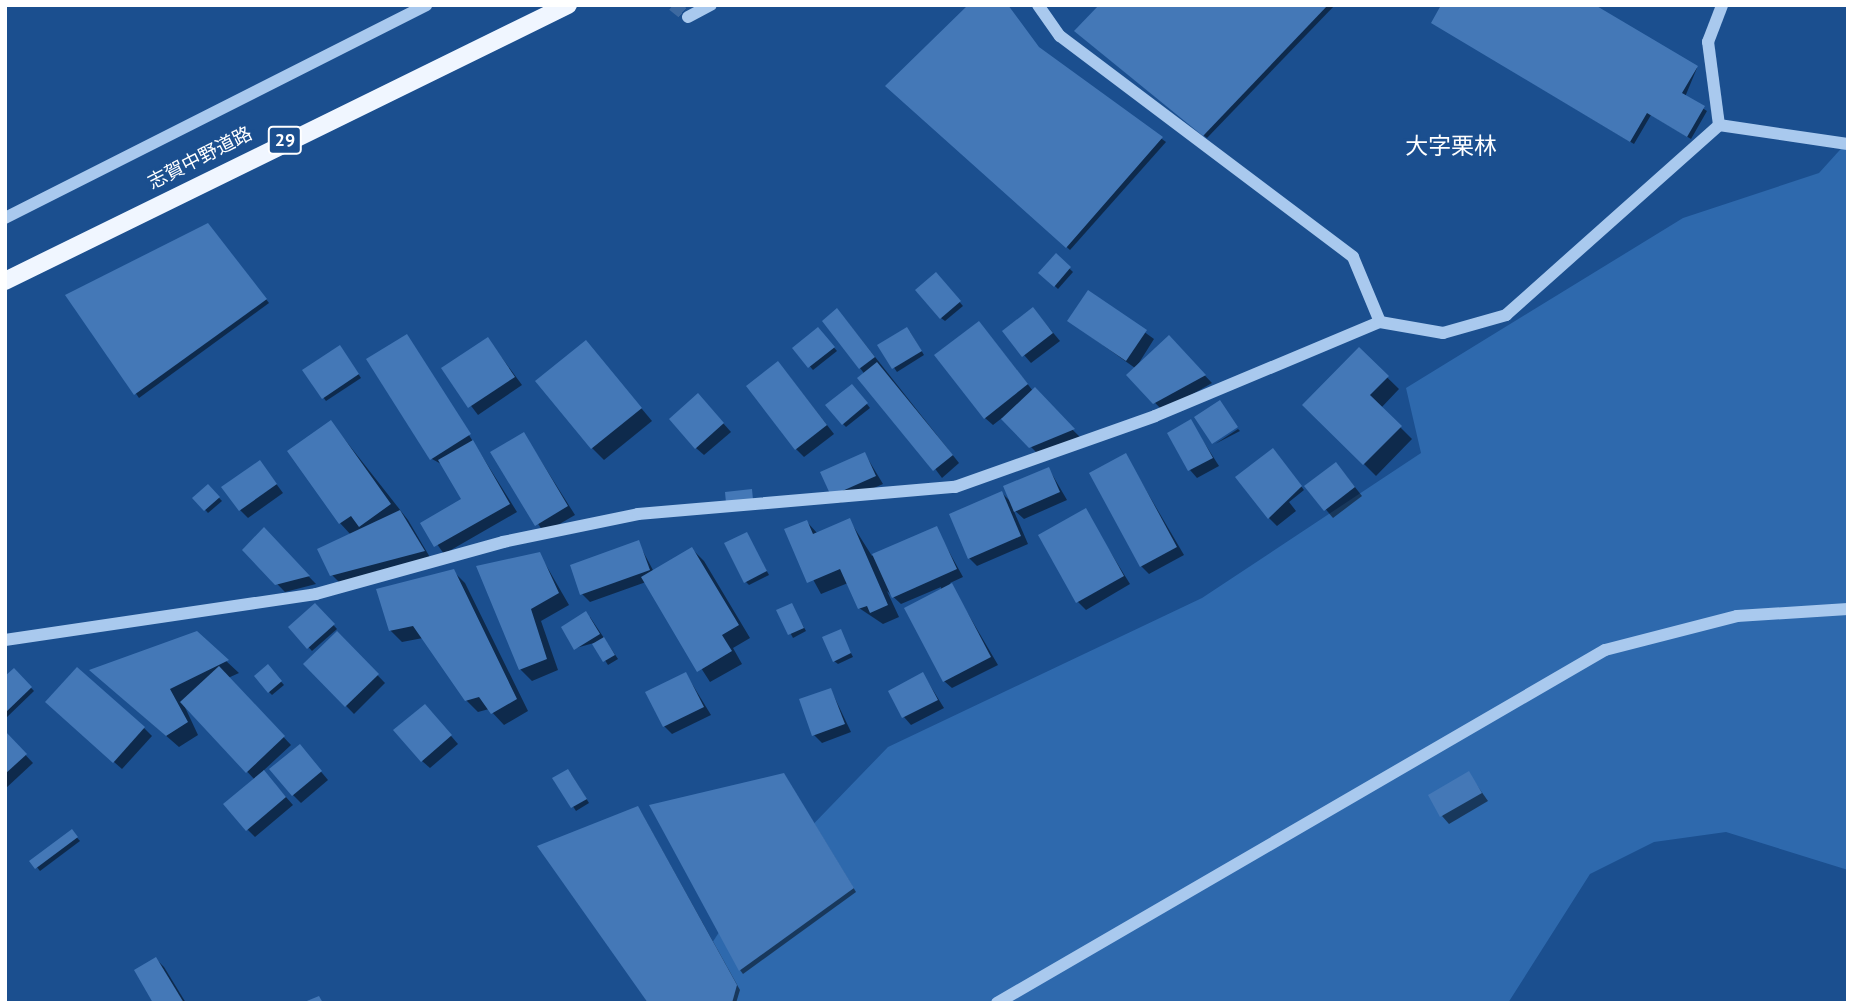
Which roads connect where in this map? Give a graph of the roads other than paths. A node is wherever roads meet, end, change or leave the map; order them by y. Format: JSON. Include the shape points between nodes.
{"nodes":[{"id":1,"x":426,"y":5,"type":"edge"},
{"id":2,"x":568,"y":5,"type":"edge"},
{"id":3,"x":711,"y":5,"type":"edge"},
{"id":4,"x":1038,"y":5,"type":"edge"},
{"id":5,"x":1722,"y":5,"type":"edge"},
{"id":6,"x":688,"y":17,"type":"dead end"},
{"id":7,"x":1719,"y":125,"type":"junction"},
{"id":8,"x":1848,"y":144,"type":"edge"},
{"id":9,"x":5,"y":218,"type":"edge"},
{"id":10,"x":5,"y":281,"type":"edge"},
{"id":11,"x":1381,"y":322,"type":"junction"},
{"id":12,"x":1848,"y":609,"type":"edge"},
{"id":13,"x":5,"y":640,"type":"edge"},
{"id":14,"x":997,"y":1003,"type":"edge"}],
"edges":[{"from":1,"to":9,"type":"street"},
{"from":2,"to":10,"type":"main road","name":"志賀中野道路","number":"29"},
{"from":3,"to":6,"type":"street"},
{"from":4,"to":11,"type":"street","via":[[1060,36],[1353,257]]},
{"from":5,"to":7,"type":"street","via":[[1708,42]]},
{"from":7,"to":8,"type":"street"},
{"from":7,"to":11,"type":"street","via":[[1506,315],[1443,333]]},
{"from":11,"to":13,"type":"street","via":[[1155,416],[955,486],[638,514],[503,541],[316,594]]},
{"from":12,"to":14,"type":"street","via":[[1737,616],[1605,650]]}]}
